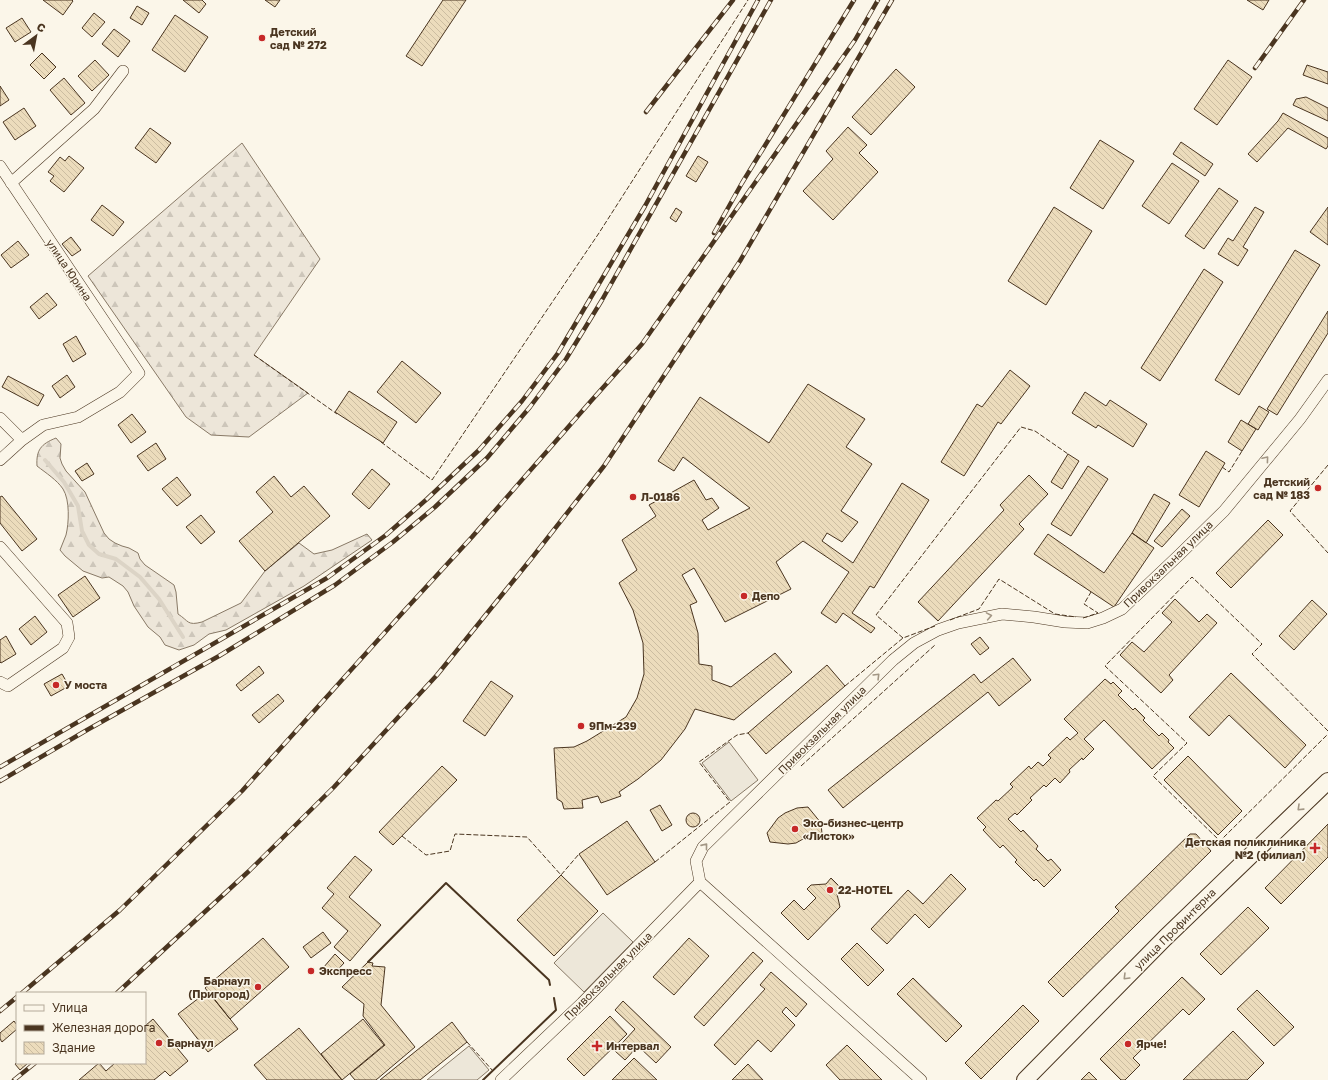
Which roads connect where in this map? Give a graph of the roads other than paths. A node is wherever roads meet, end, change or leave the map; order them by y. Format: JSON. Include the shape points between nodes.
{"nodes":[{"id":1,"x":123,"y":71,"type":"dead end"},
{"id":2,"x":0,"y":166,"type":"edge"},
{"id":3,"x":11,"y":183,"type":"junction"},
{"id":4,"x":1328,"y":380,"type":"edge"},
{"id":5,"x":0,"y":418,"type":"edge"},
{"id":6,"x":22,"y":440,"type":"junction"},
{"id":7,"x":0,"y":460,"type":"edge"},
{"id":8,"x":0,"y":547,"type":"edge"},
{"id":9,"x":0,"y":682,"type":"edge"},
{"id":10,"x":1328,"y":781,"type":"edge"},
{"id":11,"x":700,"y":882,"type":"junction"},
{"id":12,"x":501,"y":1080,"type":"edge"},
{"id":13,"x":921,"y":1080,"type":"edge"},
{"id":14,"x":1025,"y":1080,"type":"edge"}],
"edges":[{"from":1,"to":3,"type":"street","via":[[94,109]]},
{"from":2,"to":3,"type":"street","name":"улица Юрина"},
{"from":3,"to":6,"type":"street","name":"улица Юрина","via":[[139,373],[120,392],[78,417],[43,425]]},
{"from":11,"to":4,"type":"street","name":"Привокзальная улица","one_way":true,"via":[[696,861],[703,847],[893,660],[914,643],[958,622],[1002,614],[1087,623],[1122,609],[1224,511]]},
{"from":5,"to":6,"type":"street"},
{"from":6,"to":7,"type":"street"},
{"from":8,"to":9,"type":"street","via":[[67,623],[69,637],[63,648],[8,686]]},
{"from":10,"to":14,"type":"street","name":"улица Профинтерна","one_way":true,"via":[[1171,933]]},
{"from":11,"to":12,"type":"street","name":"Привокзальная улица","via":[[582,1003]]},
{"from":11,"to":13,"type":"street"}]}
